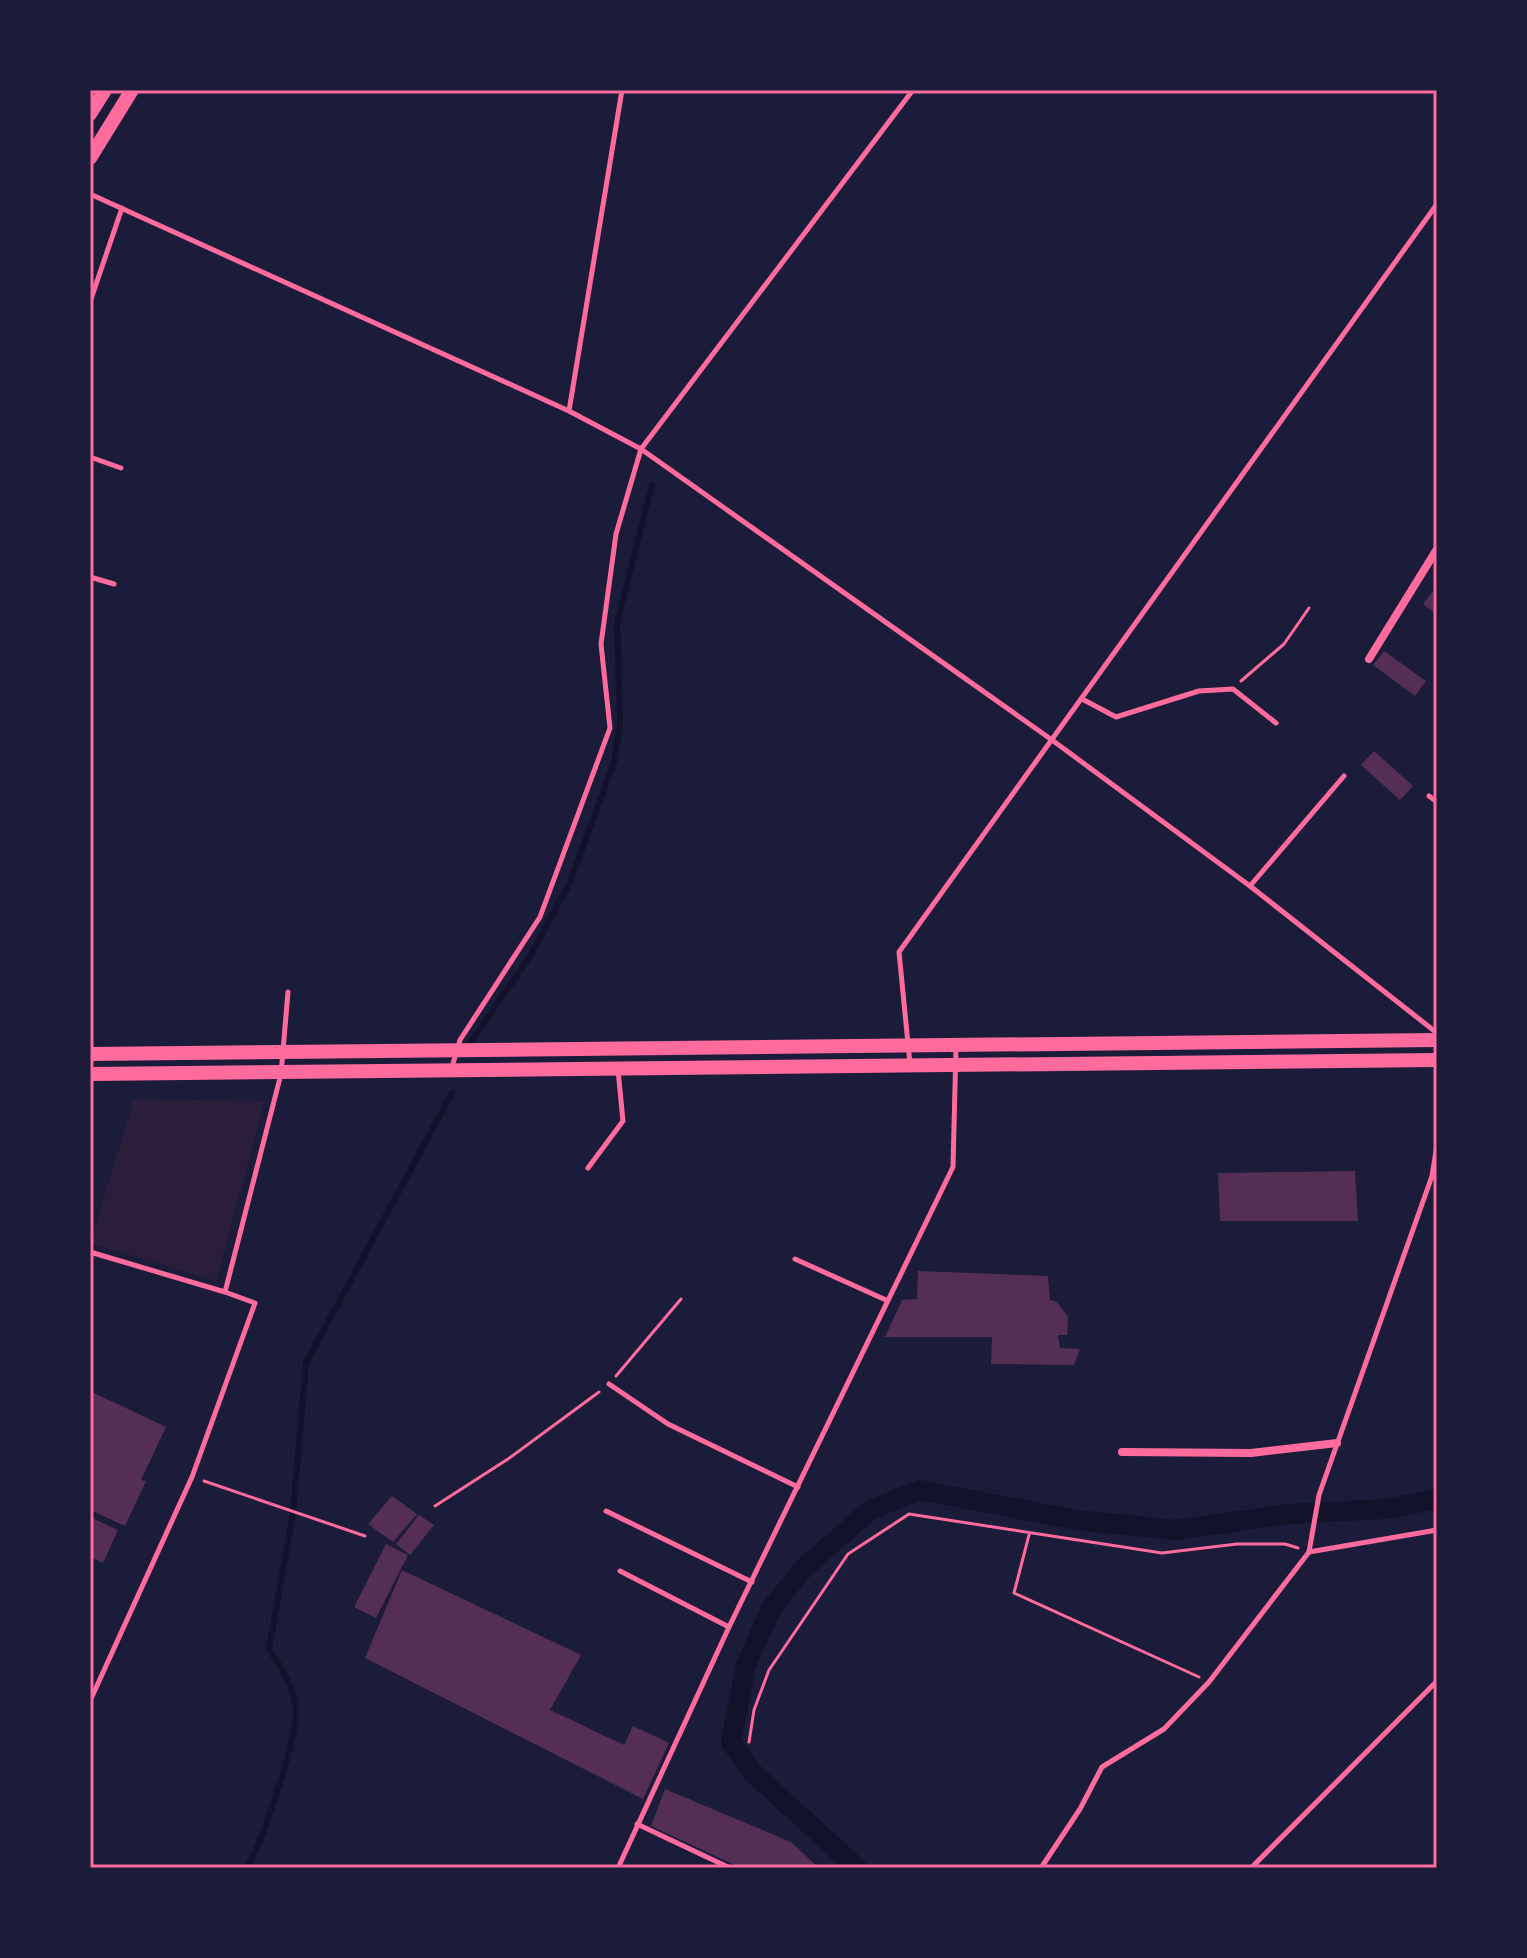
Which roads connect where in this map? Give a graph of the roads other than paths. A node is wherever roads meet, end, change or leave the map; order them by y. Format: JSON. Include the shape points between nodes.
{"nodes":[{"id":1,"x":105,"y":90,"type":"edge"},
{"id":2,"x":132,"y":90,"type":"edge"},
{"id":3,"x":622,"y":90,"type":"edge"},
{"id":4,"x":913,"y":90,"type":"edge"},
{"id":5,"x":90,"y":114,"type":"edge"},
{"id":6,"x":90,"y":158,"type":"edge"},
{"id":7,"x":90,"y":194,"type":"edge"},
{"id":8,"x":1437,"y":204,"type":"edge"},
{"id":9,"x":122,"y":208,"type":"junction"},
{"id":10,"x":90,"y":302,"type":"edge"},
{"id":11,"x":569,"y":411,"type":"junction"},
{"id":12,"x":641,"y":449,"type":"junction"},
{"id":13,"x":90,"y":457,"type":"edge"},
{"id":14,"x":121,"y":468,"type":"dead end"},
{"id":15,"x":1437,"y":549,"type":"edge"},
{"id":16,"x":90,"y":577,"type":"edge"},
{"id":17,"x":114,"y":584,"type":"dead end"},
{"id":18,"x":1369,"y":659,"type":"dead end"},
{"id":19,"x":1084,"y":700,"type":"junction"},
{"id":20,"x":1276,"y":723,"type":"dead end"},
{"id":21,"x":1052,"y":740,"type":"junction"},
{"id":22,"x":1344,"y":776,"type":"dead end"},
{"id":23,"x":1429,"y":796,"type":"dead end"},
{"id":24,"x":1437,"y":802,"type":"edge"},
{"id":25,"x":1250,"y":886,"type":"junction"},
{"id":26,"x":288,"y":992,"type":"dead end"},
{"id":27,"x":1437,"y":1033,"type":"edge"},
{"id":28,"x":1437,"y":1040,"type":"edge"},
{"id":29,"x":910,"y":1046,"type":"junction"},
{"id":30,"x":956,"y":1047,"type":"junction"},
{"id":31,"x":455,"y":1052,"type":"junction"},
{"id":32,"x":282,"y":1053,"type":"junction"},
{"id":33,"x":90,"y":1054,"type":"edge"},
{"id":34,"x":1437,"y":1060,"type":"edge"},
{"id":35,"x":910,"y":1065,"type":"junction"},
{"id":36,"x":956,"y":1066,"type":"junction"},
{"id":37,"x":618,"y":1070,"type":"junction"},
{"id":38,"x":451,"y":1072,"type":"junction"},
{"id":39,"x":90,"y":1074,"type":"edge"},
{"id":40,"x":281,"y":1074,"type":"junction"},
{"id":41,"x":1437,"y":1145,"type":"edge"},
{"id":42,"x":588,"y":1168,"type":"dead end"},
{"id":43,"x":90,"y":1252,"type":"edge"},
{"id":44,"x":795,"y":1259,"type":"dead end"},
{"id":45,"x":225,"y":1292,"type":"junction"},
{"id":46,"x":886,"y":1300,"type":"junction"},
{"id":47,"x":609,"y":1384,"type":"road end"},
{"id":48,"x":1337,"y":1443,"type":"junction"},
{"id":49,"x":1122,"y":1452,"type":"dead end"},
{"id":50,"x":798,"y":1487,"type":"junction"},
{"id":51,"x":606,"y":1511,"type":"dead end"},
{"id":52,"x":1437,"y":1530,"type":"edge"},
{"id":53,"x":1309,"y":1552,"type":"junction"},
{"id":54,"x":620,"y":1571,"type":"dead end"},
{"id":55,"x":752,"y":1582,"type":"junction"},
{"id":56,"x":729,"y":1627,"type":"junction"},
{"id":57,"x":1437,"y":1681,"type":"edge"},
{"id":58,"x":90,"y":1701,"type":"edge"},
{"id":59,"x":637,"y":1824,"type":"junction"},
{"id":60,"x":618,"y":1868,"type":"edge"},
{"id":61,"x":730,"y":1868,"type":"edge"},
{"id":62,"x":1041,"y":1868,"type":"edge"},
{"id":63,"x":1251,"y":1868,"type":"edge"}],
"edges":[{"from":1,"to":5,"type":"main road"},
{"from":2,"to":6,"type":"main road"},
{"from":3,"to":11,"type":"lane"},
{"from":4,"to":12,"type":"lane"},
{"from":7,"to":9,"type":"lane"},
{"from":8,"to":19,"type":"lane"},
{"from":9,"to":10,"type":"lane"},
{"from":9,"to":11,"type":"lane"},
{"from":11,"to":12,"type":"lane"},
{"from":12,"to":21,"type":"lane"},
{"from":12,"to":31,"type":"lane","via":[[616,534],[601,644],[610,728],[540,917]]},
{"from":13,"to":14,"type":"lane"},
{"from":15,"to":18,"type":"street"},
{"from":16,"to":17,"type":"lane"},
{"from":19,"to":20,"type":"lane","via":[[1116,717],[1199,691],[1233,689]]},
{"from":19,"to":21,"type":"lane"},
{"from":21,"to":25,"type":"lane"},
{"from":21,"to":29,"type":"lane","via":[[899,952]]},
{"from":22,"to":25,"type":"lane"},
{"from":23,"to":24,"type":"lane"},
{"from":25,"to":27,"type":"lane"},
{"from":26,"to":32,"type":"lane"},
{"from":28,"to":30,"type":"main road"},
{"from":29,"to":30,"type":"main road"},
{"from":29,"to":31,"type":"main road"},
{"from":29,"to":35,"type":"lane"},
{"from":30,"to":36,"type":"lane"},
{"from":31,"to":32,"type":"main road"},
{"from":31,"to":38,"type":"lane"},
{"from":32,"to":33,"type":"main road"},
{"from":32,"to":40,"type":"lane"},
{"from":34,"to":36,"type":"main road"},
{"from":35,"to":36,"type":"main road"},
{"from":35,"to":37,"type":"main road"},
{"from":36,"to":46,"type":"lane","via":[[953,1167]]},
{"from":37,"to":38,"type":"main road"},
{"from":37,"to":42,"type":"lane","via":[[623,1121]]},
{"from":38,"to":40,"type":"main road"},
{"from":39,"to":40,"type":"main road"},
{"from":40,"to":45,"type":"lane"},
{"from":41,"to":48,"type":"lane","via":[[1432,1176]]},
{"from":43,"to":45,"type":"lane"},
{"from":44,"to":46,"type":"lane"},
{"from":45,"to":58,"type":"lane","via":[[255,1303],[192,1477]]},
{"from":46,"to":50,"type":"lane"},
{"from":47,"to":50,"type":"lane","via":[[668,1424]]},
{"from":48,"to":49,"type":"street","via":[[1251,1453]]},
{"from":48,"to":53,"type":"lane","via":[[1319,1495]]},
{"from":50,"to":55,"type":"lane"},
{"from":51,"to":55,"type":"lane"},
{"from":52,"to":53,"type":"lane"},
{"from":53,"to":62,"type":"lane","via":[[1209,1682],[1164,1729],[1102,1767]]},
{"from":54,"to":56,"type":"lane"},
{"from":55,"to":56,"type":"lane"},
{"from":56,"to":59,"type":"lane"},
{"from":57,"to":63,"type":"lane"},
{"from":59,"to":60,"type":"lane"},
{"from":59,"to":61,"type":"lane"}]}
